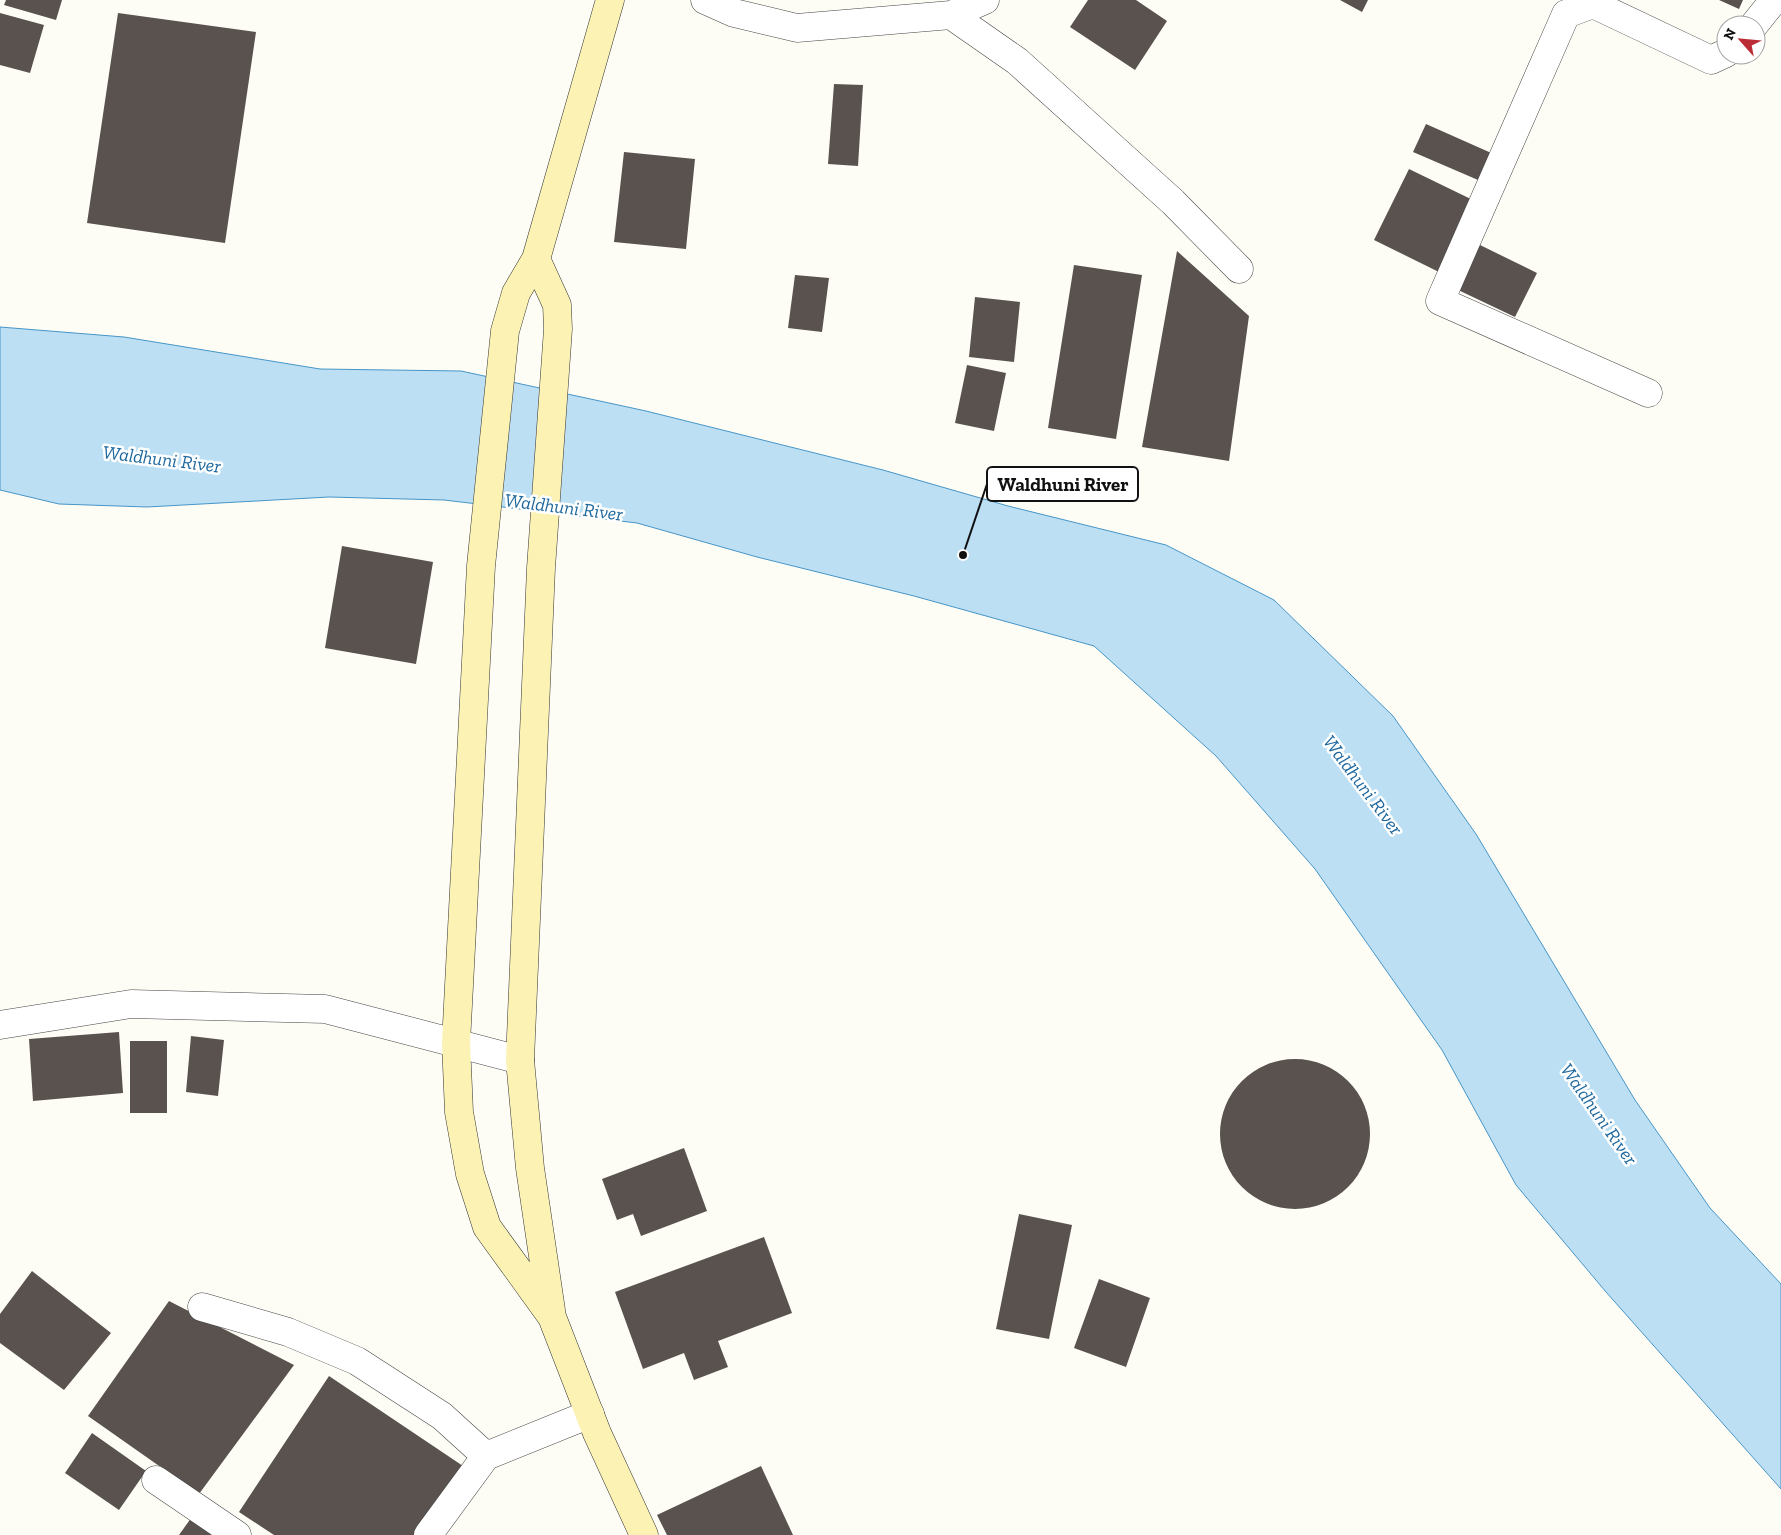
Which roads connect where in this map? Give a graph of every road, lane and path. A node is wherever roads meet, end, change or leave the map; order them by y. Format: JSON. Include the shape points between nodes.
{"nodes":[{"id":1,"x":610,"y":0,"type":"edge"},
{"id":2,"x":705,"y":0,"type":"edge"},
{"id":3,"x":985,"y":0,"type":"edge"},
{"id":4,"x":1774,"y":0,"type":"edge"},
{"id":5,"x":951,"y":14,"type":"junction"},
{"id":6,"x":1762,"y":15,"type":"edge"},
{"id":7,"x":1716,"y":58,"type":"edge"},
{"id":8,"x":536,"y":260,"type":"junction"},
{"id":9,"x":1239,"y":269,"type":"dead end"},
{"id":10,"x":1648,"y":393,"type":"dead end"},
{"id":11,"x":0,"y":1025,"type":"edge"},
{"id":12,"x":456,"y":1043,"type":"junction"},
{"id":13,"x":520,"y":1060,"type":"junction"},
{"id":14,"x":202,"y":1307,"type":"dead end"},
{"id":15,"x":552,"y":1317,"type":"junction"},
{"id":16,"x":590,"y":1414,"type":"junction"},
{"id":17,"x":486,"y":1456,"type":"junction"},
{"id":18,"x":156,"y":1480,"type":"dead end"},
{"id":19,"x":237,"y":1535,"type":"edge"},
{"id":20,"x":428,"y":1535,"type":"edge"},
{"id":21,"x":644,"y":1535,"type":"edge"}],
"edges":[{"from":1,"to":8,"type":"main road"},
{"from":2,"to":5,"type":"street","via":[[734,13],[797,28]]},
{"from":3,"to":5,"type":"street"},
{"from":4,"to":6,"type":"street"},
{"from":5,"to":9,"type":"street","via":[[1017,60],[1172,202]]},
{"from":7,"to":10,"type":"street","via":[[1712,60],[1593,4],[1566,14],[1440,301]]},
{"from":8,"to":12,"type":"main road","via":[[516,293],[505,331],[481,566]]},
{"from":8,"to":13,"type":"main road","via":[[557,306],[558,329],[540,568]]},
{"from":11,"to":12,"type":"street","via":[[131,1004],[324,1009]]},
{"from":12,"to":13,"type":"street"},
{"from":12,"to":15,"type":"main road","via":[[459,1112],[470,1174],[487,1228]]},
{"from":13,"to":15,"type":"main road","via":[[530,1168]]},
{"from":14,"to":17,"type":"street","via":[[288,1332],[357,1361],[442,1416]]},
{"from":15,"to":16,"type":"main road"},
{"from":16,"to":17,"type":"street"},
{"from":16,"to":21,"type":"main road"},
{"from":17,"to":20,"type":"street"},
{"from":18,"to":19,"type":"street"}]}
